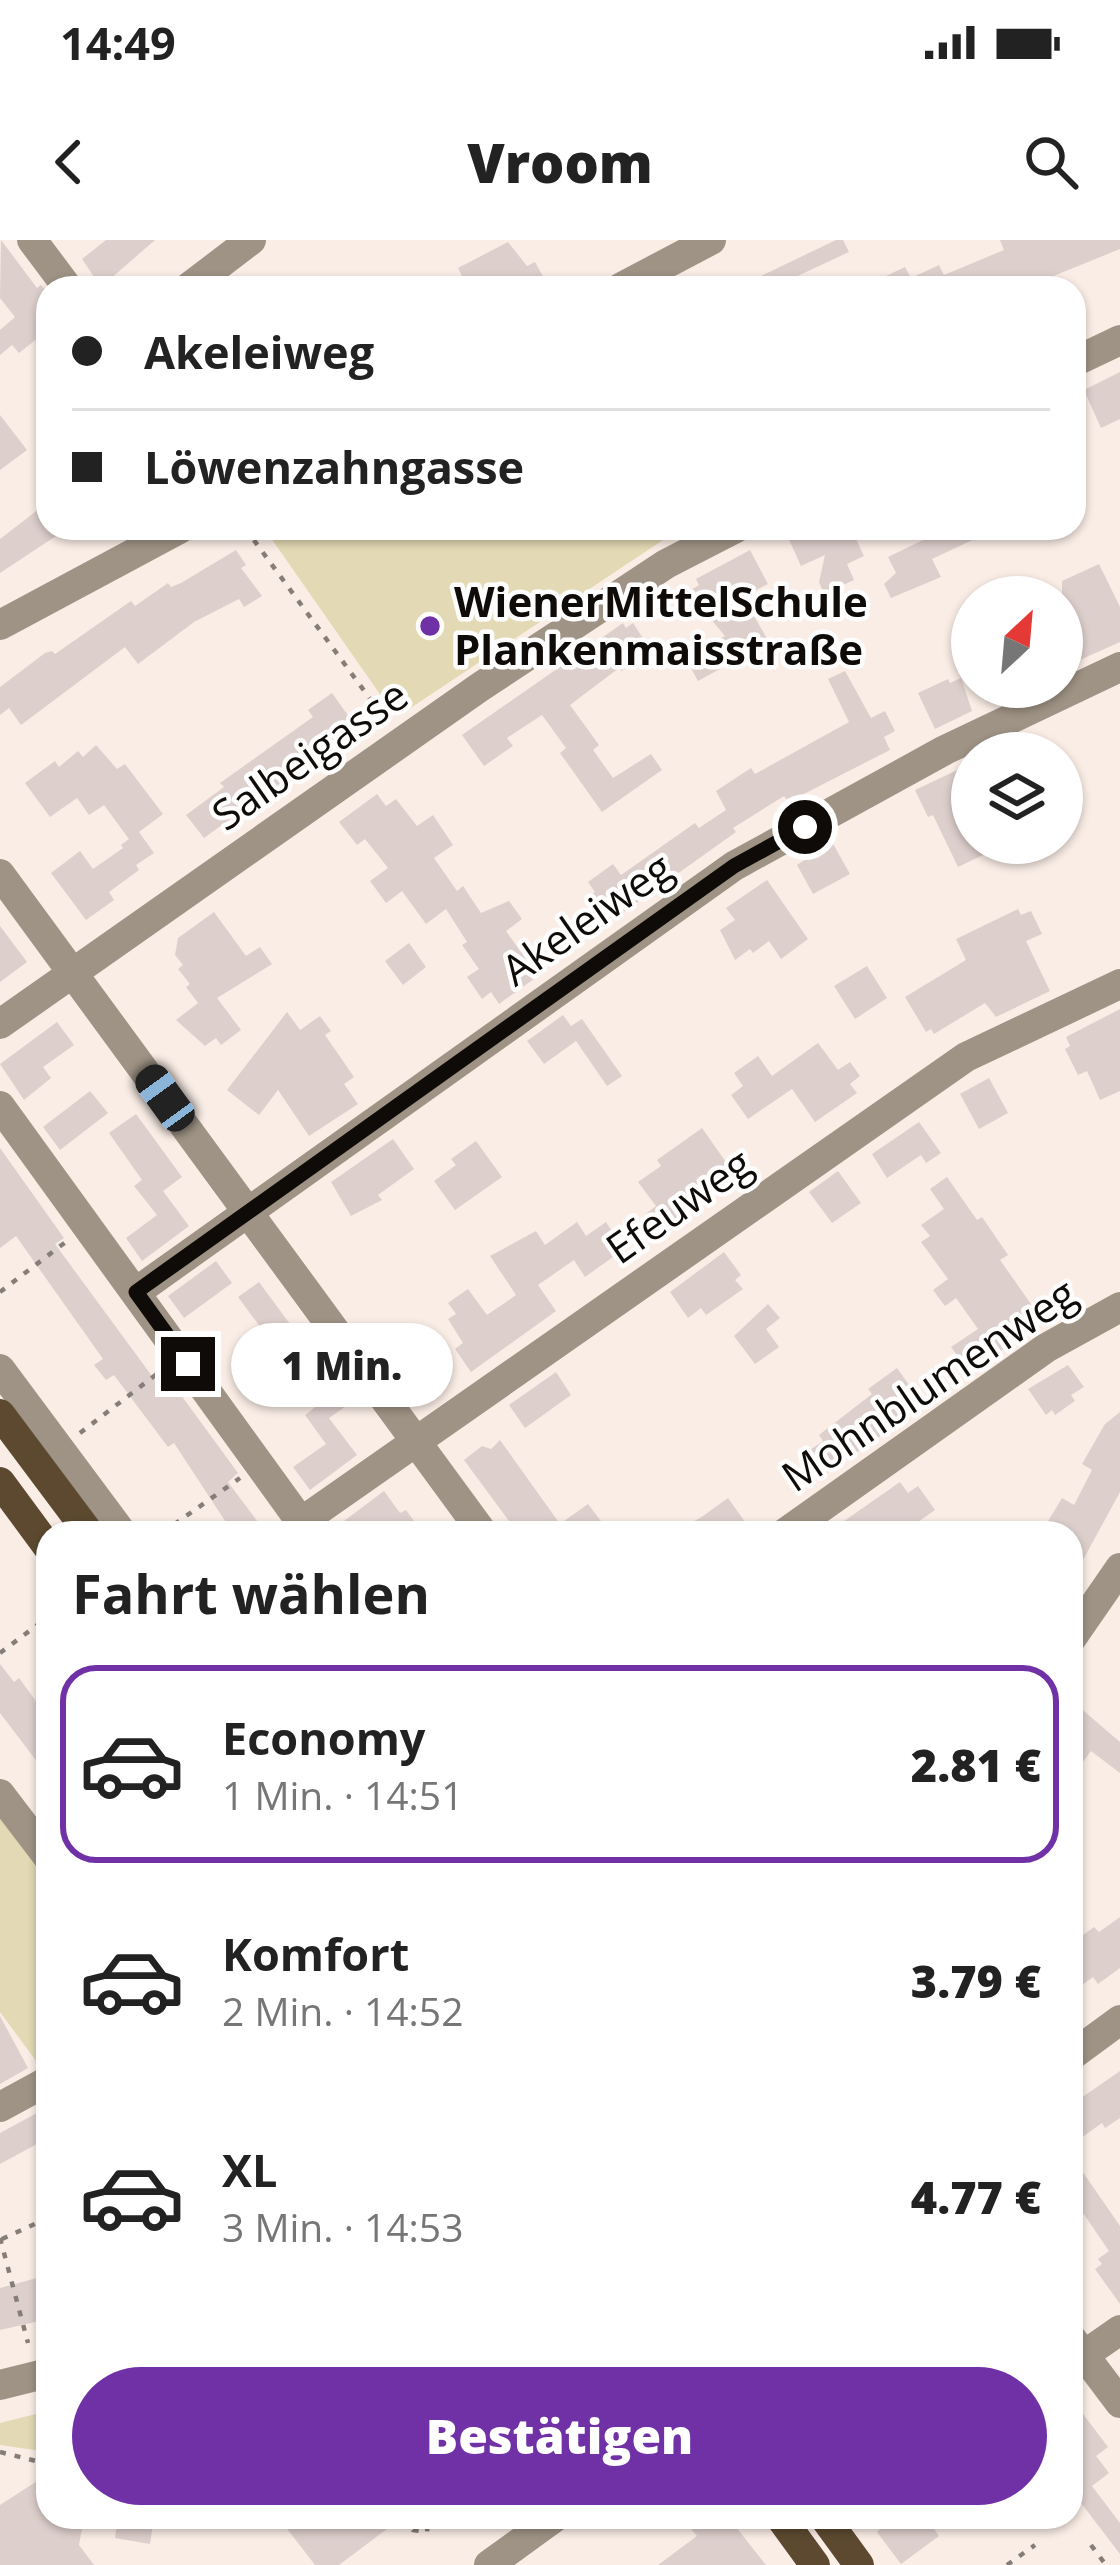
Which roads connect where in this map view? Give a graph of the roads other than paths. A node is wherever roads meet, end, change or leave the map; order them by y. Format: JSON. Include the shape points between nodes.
{"nodes":[{"id":1,"x":32,"y":240,"type":"edge"},
{"id":2,"x":251,"y":240,"type":"edge"},
{"id":3,"x":711,"y":240,"type":"edge"},
{"id":4,"x":59,"y":276,"type":"edge"},
{"id":5,"x":204,"y":276,"type":"edge"},
{"id":6,"x":643,"y":276,"type":"edge"},
{"id":7,"x":1120,"y":340,"type":"edge"},
{"id":8,"x":1086,"y":356,"type":"edge"},
{"id":9,"x":159,"y":540,"type":"edge"},
{"id":10,"x":713,"y":540,"type":"edge"},
{"id":11,"x":0,"y":625,"type":"edge"},
{"id":12,"x":1120,"y":668,"type":"edge"},
{"id":13,"x":0,"y":874,"type":"edge"},
{"id":14,"x":72,"y":973,"type":"junction"},
{"id":15,"x":1120,"y":984,"type":"edge"},
{"id":16,"x":0,"y":1024,"type":"edge"},
{"id":17,"x":0,"y":1106,"type":"edge"},
{"id":18,"x":249,"y":1210,"type":"junction"},
{"id":19,"x":136,"y":1292,"type":"junction"},
{"id":20,"x":1120,"y":1307,"type":"edge"},
{"id":21,"x":0,"y":1369,"type":"edge"},
{"id":22,"x":0,"y":1414,"type":"edge"},
{"id":23,"x":415,"y":1442,"type":"junction"},
{"id":24,"x":0,"y":1482,"type":"edge"},
{"id":25,"x":80,"y":1521,"type":"edge"},
{"id":26,"x":113,"y":1521,"type":"edge"},
{"id":27,"x":300,"y":1521,"type":"edge"},
{"id":28,"x":314,"y":1521,"type":"edge"},
{"id":29,"x":474,"y":1521,"type":"edge"},
{"id":30,"x":802,"y":1521,"type":"edge"},
{"id":31,"x":36,"y":1531,"type":"edge"},
{"id":32,"x":1120,"y":1568,"type":"edge"},
{"id":33,"x":1083,"y":1622,"type":"edge"},
{"id":34,"x":0,"y":1794,"type":"edge"},
{"id":35,"x":36,"y":1841,"type":"edge"},
{"id":36,"x":1120,"y":2020,"type":"edge"},
{"id":37,"x":1083,"y":2047,"type":"edge"},
{"id":38,"x":36,"y":2088,"type":"edge"},
{"id":39,"x":0,"y":2107,"type":"edge"},
{"id":40,"x":1120,"y":2330,"type":"edge"},
{"id":41,"x":1083,"y":2345,"type":"edge"},
{"id":42,"x":1083,"y":2354,"type":"edge"},
{"id":43,"x":36,"y":2376,"type":"edge"},
{"id":44,"x":0,"y":2385,"type":"edge"},
{"id":45,"x":1120,"y":2403,"type":"edge"},
{"id":46,"x":538,"y":2529,"type":"edge"},
{"id":47,"x":789,"y":2529,"type":"edge"},
{"id":48,"x":833,"y":2529,"type":"edge"},
{"id":49,"x":489,"y":2565,"type":"edge"},
{"id":50,"x":815,"y":2565,"type":"edge"},
{"id":51,"x":859,"y":2565,"type":"edge"}],
"edges":[{"from":1,"to":4,"type":"street"},
{"from":2,"to":5,"type":"street"},
{"from":3,"to":6,"type":"street"},
{"from":7,"to":8,"type":"street"},
{"from":9,"to":11,"type":"street"},
{"from":10,"to":14,"type":"street","name":"Salbeigasse","via":[[402,742]]},
{"from":12,"to":18,"type":"street","name":"Akeleiweg","via":[[945,750],[734,866]]},
{"from":13,"to":14,"type":"street"},
{"from":14,"to":16,"type":"street","name":"Salbeigasse"},
{"from":14,"to":18,"type":"street"},
{"from":15,"to":23,"type":"street","name":"Efeuweg","via":[[966,1057]]},
{"from":17,"to":19,"type":"street"},
{"from":18,"to":19,"type":"street","name":"Akeleiweg"},
{"from":18,"to":23,"type":"street"},
{"from":19,"to":27,"type":"street"},
{"from":20,"to":30,"type":"street","name":"Mohnblumenweg","via":[[1046,1348]]},
{"from":21,"to":26,"type":"street"},
{"from":22,"to":25,"type":"main road"},
{"from":23,"to":28,"type":"street","name":"Efeuweg"},
{"from":23,"to":29,"type":"street"},
{"from":24,"to":31,"type":"main road"},
{"from":32,"to":33,"type":"street"},
{"from":34,"to":35,"type":"street"},
{"from":36,"to":37,"type":"street"},
{"from":38,"to":39,"type":"street"},
{"from":40,"to":41,"type":"street"},
{"from":42,"to":45,"type":"street"},
{"from":43,"to":44,"type":"street"},
{"from":46,"to":49,"type":"street"},
{"from":47,"to":50,"type":"main road"},
{"from":48,"to":51,"type":"main road"}]}
